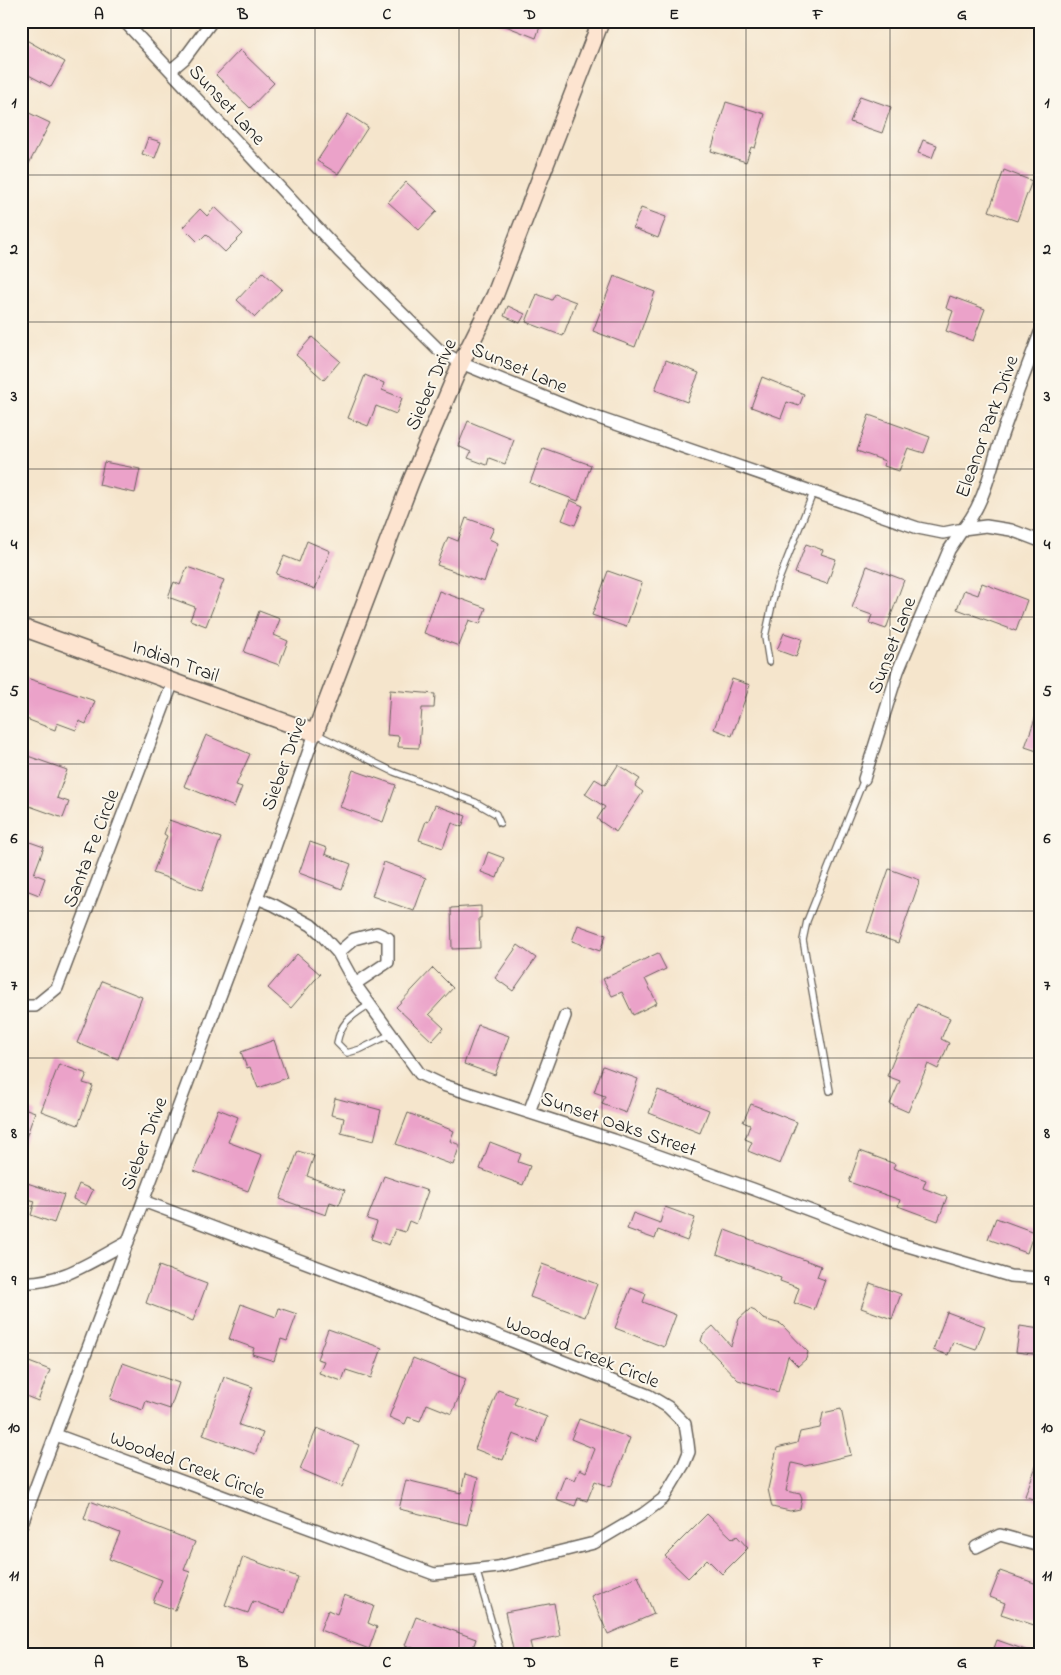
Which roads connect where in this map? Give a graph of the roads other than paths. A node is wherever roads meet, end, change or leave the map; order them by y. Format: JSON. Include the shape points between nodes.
{"nodes":[{"id":1,"x":124,"y":21,"type":"edge"},
{"id":2,"x":212,"y":21,"type":"edge"},
{"id":3,"x":601,"y":21,"type":"edge"},
{"id":4,"x":171,"y":70,"type":"junction"},
{"id":5,"x":1040,"y":333,"type":"edge"},
{"id":6,"x":461,"y":363,"type":"junction"},
{"id":7,"x":813,"y":493,"type":"junction"},
{"id":8,"x":963,"y":529,"type":"junction"},
{"id":9,"x":1040,"y":541,"type":"edge"},
{"id":10,"x":21,"y":627,"type":"edge"},
{"id":11,"x":769,"y":662,"type":"dead end"},
{"id":12,"x":173,"y":682,"type":"junction"},
{"id":13,"x":316,"y":733,"type":"junction"},
{"id":14,"x":864,"y":778,"type":"joint"},
{"id":15,"x":500,"y":823,"type":"dead end"},
{"id":16,"x":257,"y":898,"type":"junction"},
{"id":17,"x":338,"y":953,"type":"junction"},
{"id":18,"x":355,"y":984,"type":"junction"},
{"id":19,"x":370,"y":1004,"type":"junction"},
{"id":20,"x":21,"y":1006,"type":"edge"},
{"id":21,"x":565,"y":1016,"type":"dead end"},
{"id":22,"x":391,"y":1034,"type":"junction"},
{"id":23,"x":830,"y":1091,"type":"dead end"},
{"id":24,"x":529,"y":1112,"type":"junction"},
{"id":25,"x":144,"y":1201,"type":"junction"},
{"id":26,"x":128,"y":1242,"type":"junction"},
{"id":27,"x":1040,"y":1278,"type":"edge"},
{"id":28,"x":21,"y":1282,"type":"edge"},
{"id":29,"x":56,"y":1435,"type":"junction"},
{"id":30,"x":21,"y":1526,"type":"edge"},
{"id":31,"x":1040,"y":1546,"type":"edge"},
{"id":32,"x":976,"y":1547,"type":"dead end"},
{"id":33,"x":476,"y":1569,"type":"junction"},
{"id":34,"x":501,"y":1654,"type":"edge"}],
"edges":[{"from":1,"to":4,"type":"street","name":"Sunset Lane"},
{"from":2,"to":4,"type":"street","via":[[184,59]]},
{"from":3,"to":6,"type":"street","name":"Sieber Drive","via":[[495,295]]},
{"from":4,"to":6,"type":"street","name":"Sunset Lane","via":[[339,251],[438,349]]},
{"from":5,"to":8,"type":"street","name":"Eleanor Park Drive","via":[[983,496]]},
{"from":6,"to":7,"type":"street","name":"Sunset Lane","via":[[580,412]]},
{"from":6,"to":13,"type":"street","name":"Sieber Drive","via":[[408,490]]},
{"from":7,"to":8,"type":"street","name":"Sunset Lane","via":[[918,528],[943,533]]},
{"from":7,"to":11,"type":"lane","via":[[776,587],[765,637]]},
{"from":8,"to":9,"type":"street","name":"Sunset Lane","via":[[986,526],[1011,530]]},
{"from":8,"to":14,"type":"street","name":"Sunset Lane","via":[[949,550],[898,671]]},
{"from":10,"to":12,"type":"street","name":"Indian Trail"},
{"from":12,"to":13,"type":"street","name":"Indian Trail"},
{"from":12,"to":20,"type":"street","name":"Santa Fe Circle","via":[[57,988],[34,1006]]},
{"from":13,"to":15,"type":"lane","via":[[394,772],[475,802],[496,814]]},
{"from":13,"to":16,"type":"street","name":"Sieber Drive"},
{"from":14,"to":23,"type":"lane","via":[[804,930]]},
{"from":16,"to":17,"type":"street","name":"Sunset Oaks Street","via":[[311,925]]},
{"from":16,"to":25,"type":"street","name":"Sieber Drive"},
{"from":17,"to":18,"type":"street","name":"Sunset Oaks Street"},
{"from":17,"to":18,"type":"street","via":[[354,939],[377,933],[388,938],[388,962]]},
{"from":18,"to":19,"type":"street","name":"Sunset Oaks Street"},
{"from":19,"to":22,"type":"street","name":"Sunset Oaks Street"},
{"from":19,"to":22,"type":"lane","via":[[343,1024],[337,1043],[347,1053]]},
{"from":21,"to":24,"type":"street"},
{"from":22,"to":24,"type":"street","name":"Sunset Oaks Street","via":[[420,1074],[443,1085]]},
{"from":24,"to":27,"type":"street","name":"Sunset Oaks Street","via":[[894,1242],[1010,1276]]},
{"from":25,"to":26,"type":"street","name":"Sieber Drive"},
{"from":25,"to":33,"type":"street","name":"Wooded Creek Circle","via":[[648,1395],[668,1407],[685,1424],[689,1452],[684,1464],[663,1499],[643,1514],[594,1543],[498,1567]]},
{"from":26,"to":28,"type":"street","via":[[64,1276],[35,1283]]},
{"from":26,"to":29,"type":"street","name":"Sieber Drive"},
{"from":29,"to":30,"type":"street","name":"Sieber Drive"},
{"from":29,"to":33,"type":"street","name":"Wooded Creek Circle","via":[[434,1574]]},
{"from":31,"to":32,"type":"street","via":[[1000,1535]]},
{"from":33,"to":34,"type":"lane"}]}
